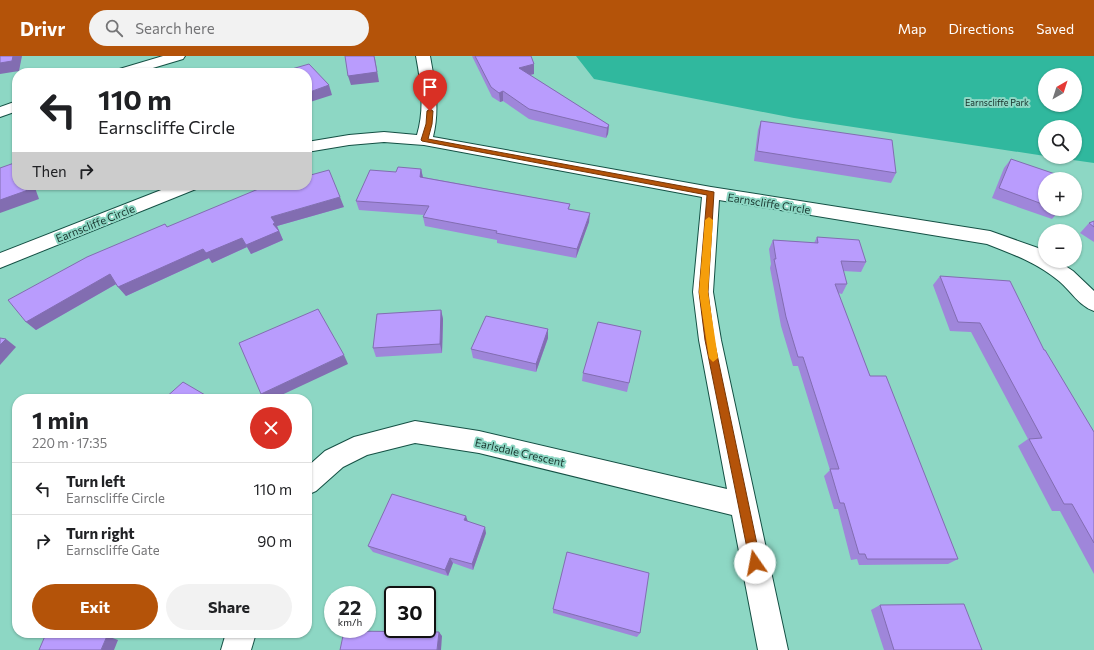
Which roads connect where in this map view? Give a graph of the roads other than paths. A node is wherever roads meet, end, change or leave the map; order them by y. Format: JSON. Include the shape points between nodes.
{"nodes":[{"id":1,"x":178,"y":56,"type":"edge"},
{"id":2,"x":423,"y":56,"type":"edge"},
{"id":3,"x":138,"y":68,"type":"edge"},
{"id":4,"x":12,"y":108,"type":"edge"},
{"id":5,"x":0,"y":112,"type":"edge"},
{"id":6,"x":424,"y":140,"type":"junction"},
{"id":7,"x":312,"y":146,"type":"edge"},
{"id":8,"x":178,"y":190,"type":"edge"},
{"id":9,"x":711,"y":193,"type":"junction"},
{"id":10,"x":0,"y":261,"type":"edge"},
{"id":11,"x":1094,"y":303,"type":"edge"},
{"id":12,"x":312,"y":479,"type":"edge"},
{"id":13,"x":743,"y":505,"type":"junction"},
{"id":14,"x":240,"y":638,"type":"edge"},
{"id":15,"x":236,"y":650,"type":"edge"},
{"id":16,"x":773,"y":650,"type":"edge"}],
"edges":[{"from":1,"to":3,"type":"street"},
{"from":2,"to":6,"type":"street","via":[[431,98],[429,124]]},
{"from":4,"to":5,"type":"street"},
{"from":6,"to":7,"type":"street","name":"Earnscliffe Circle","via":[[384,137]]},
{"from":6,"to":9,"type":"street","name":"Earnscliffe Circle"},
{"from":8,"to":10,"type":"street","name":"Earnscliffe Circle"},
{"from":9,"to":11,"type":"street","name":"Earnscliffe Circle","via":[[990,238],[1031,253],[1066,276]]},
{"from":9,"to":13,"type":"street","via":[[703,292]]},
{"from":12,"to":13,"type":"street","name":"Earlsdale Crescent","via":[[334,459],[363,445],[415,432],[479,442]]},
{"from":13,"to":16,"type":"street"},
{"from":14,"to":15,"type":"street"}]}
